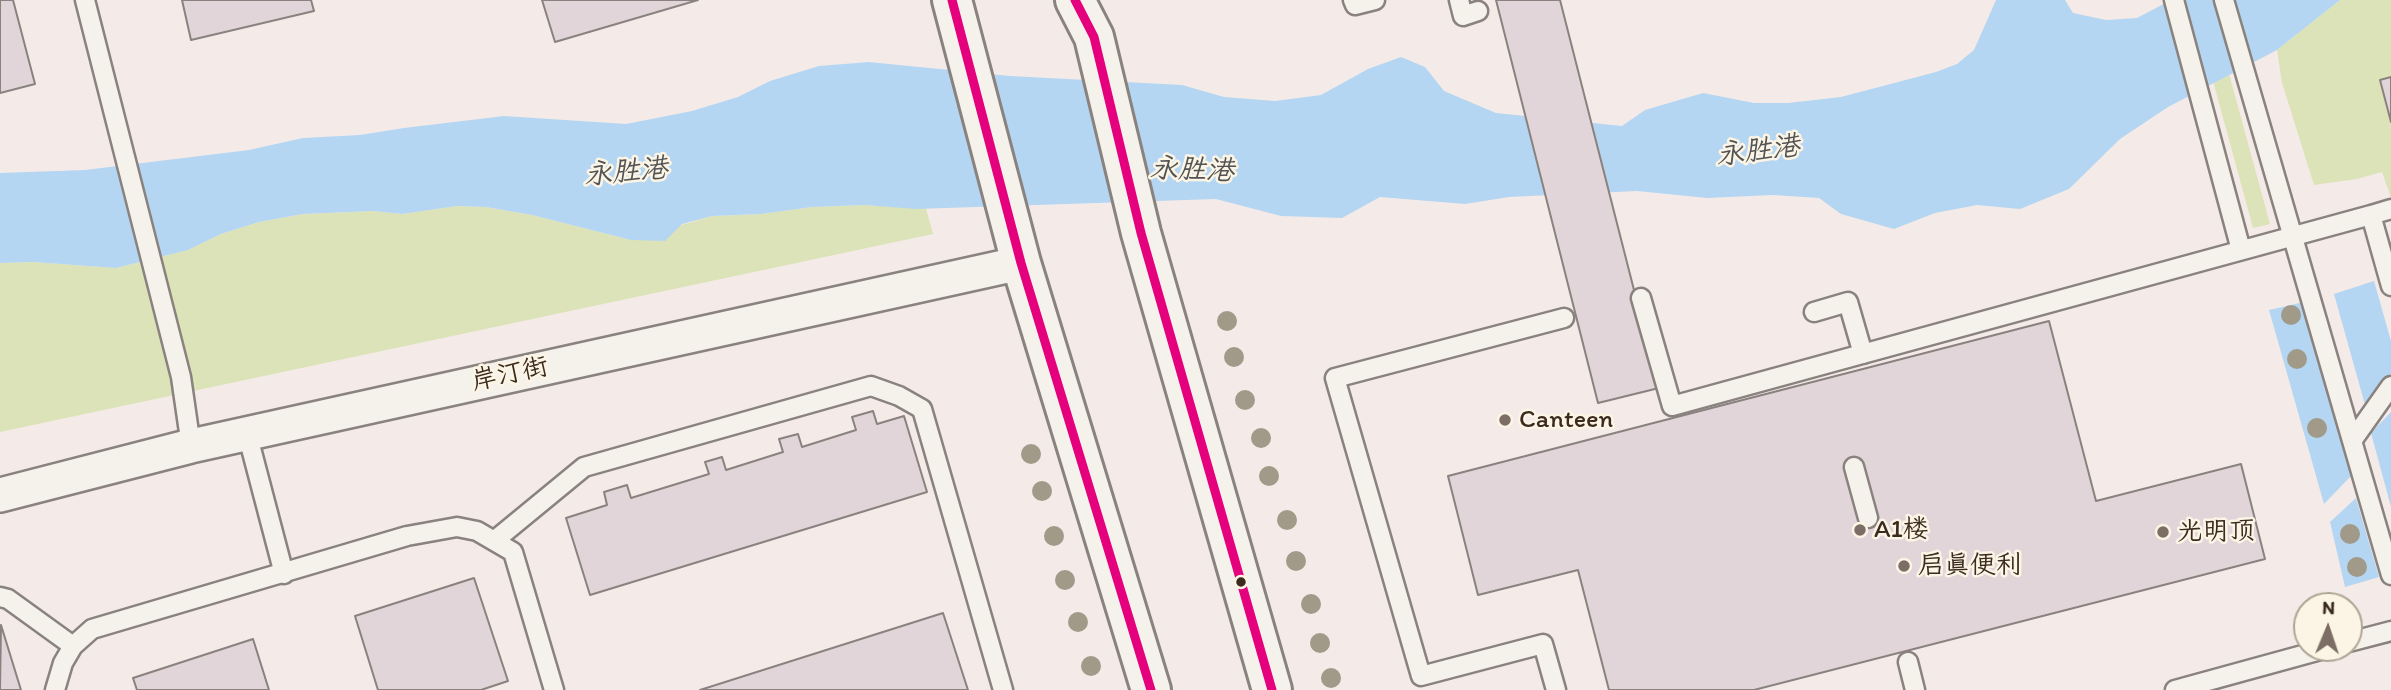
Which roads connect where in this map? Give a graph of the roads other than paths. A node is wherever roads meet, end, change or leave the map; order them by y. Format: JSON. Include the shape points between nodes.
{"nodes":[{"id":1,"x":85,"y":0,"type":"edge"},
{"id":2,"x":1075,"y":0,"type":"edge"},
{"id":3,"x":1353,"y":0,"type":"edge"},
{"id":4,"x":1375,"y":0,"type":"edge"},
{"id":5,"x":1459,"y":0,"type":"edge"},
{"id":6,"x":2174,"y":0,"type":"edge"},
{"id":7,"x":2224,"y":0,"type":"edge"},
{"id":8,"x":1478,"y":11,"type":"dead end"},
{"id":9,"x":956,"y":14,"type":"edge"},
{"id":10,"x":2391,"y":209,"type":"edge"},
{"id":11,"x":2371,"y":215,"type":"junction"},
{"id":12,"x":2292,"y":237,"type":"junction"},
{"id":13,"x":1017,"y":247,"type":"junction"},
{"id":14,"x":2241,"y":250,"type":"junction"},
{"id":15,"x":2391,"y":286,"type":"edge"},
{"id":16,"x":1641,"y":298,"type":"dead end"},
{"id":17,"x":1814,"y":312,"type":"dead end"},
{"id":18,"x":1564,"y":318,"type":"dead end"},
{"id":19,"x":1863,"y":354,"type":"junction"},
{"id":20,"x":2391,"y":386,"type":"edge"},
{"id":21,"x":247,"y":433,"type":"junction"},
{"id":22,"x":2352,"y":441,"type":"junction"},
{"id":23,"x":191,"y":446,"type":"junction"},
{"id":24,"x":1854,"y":467,"type":"dead end"},
{"id":25,"x":0,"y":495,"type":"edge"},
{"id":26,"x":1868,"y":519,"type":"dead end"},
{"id":27,"x":494,"y":541,"type":"junction"},
{"id":28,"x":284,"y":574,"type":"junction"},
{"id":29,"x":2391,"y":575,"type":"edge"},
{"id":30,"x":0,"y":597,"type":"edge"},
{"id":31,"x":2391,"y":631,"type":"edge"},
{"id":32,"x":2363,"y":638,"type":"edge"},
{"id":33,"x":73,"y":646,"type":"junction"},
{"id":34,"x":2293,"y":658,"type":"edge"},
{"id":35,"x":1908,"y":663,"type":"dead end"},
{"id":36,"x":55,"y":690,"type":"edge"},
{"id":37,"x":554,"y":690,"type":"edge"},
{"id":38,"x":1003,"y":690,"type":"edge"},
{"id":39,"x":1151,"y":690,"type":"edge"},
{"id":40,"x":1272,"y":690,"type":"edge"},
{"id":41,"x":1556,"y":690,"type":"edge"},
{"id":42,"x":1915,"y":690,"type":"edge"},
{"id":43,"x":2175,"y":690,"type":"edge"}],
"edges":[{"from":1,"to":23,"type":"lane","via":[[181,377]]},
{"from":2,"to":40,"type":"main road","via":[[1094,37],[1141,233]]},
{"from":3,"to":4,"type":"lane","via":[[1355,5]]},
{"from":5,"to":8,"type":"lane","via":[[1463,16]]},
{"from":6,"to":14,"type":"lane"},
{"from":7,"to":12,"type":"lane"},
{"from":9,"to":13,"type":"main road"},
{"from":10,"to":11,"type":"lane"},
{"from":11,"to":12,"type":"lane"},
{"from":11,"to":15,"type":"lane"},
{"from":12,"to":14,"type":"lane"},
{"from":12,"to":22,"type":"lane"},
{"from":13,"to":21,"type":"street","name":"岸汀街"},
{"from":13,"to":39,"type":"main road"},
{"from":14,"to":19,"type":"lane"},
{"from":16,"to":19,"type":"lane","via":[[1672,406],[1828,369]]},
{"from":17,"to":19,"type":"lane","via":[[1848,302]]},
{"from":18,"to":41,"type":"lane","via":[[1335,378],[1421,676],[1543,645]]},
{"from":20,"to":22,"type":"lane"},
{"from":21,"to":23,"type":"street","name":"岸汀街"},
{"from":21,"to":28,"type":"lane"},
{"from":22,"to":29,"type":"lane"},
{"from":23,"to":25,"type":"street","name":"岸汀街"},
{"from":24,"to":26,"type":"lane"},
{"from":27,"to":28,"type":"lane","via":[[457,527],[407,536]]},
{"from":27,"to":37,"type":"lane","via":[[513,552]]},
{"from":27,"to":38,"type":"lane","via":[[584,467],[871,386],[922,409]]},
{"from":28,"to":33,"type":"lane","via":[[92,629]]},
{"from":30,"to":33,"type":"lane"},
{"from":31,"to":32,"type":"lane"},
{"from":33,"to":36,"type":"lane"},
{"from":34,"to":43,"type":"lane"},
{"from":35,"to":42,"type":"lane"}]}
